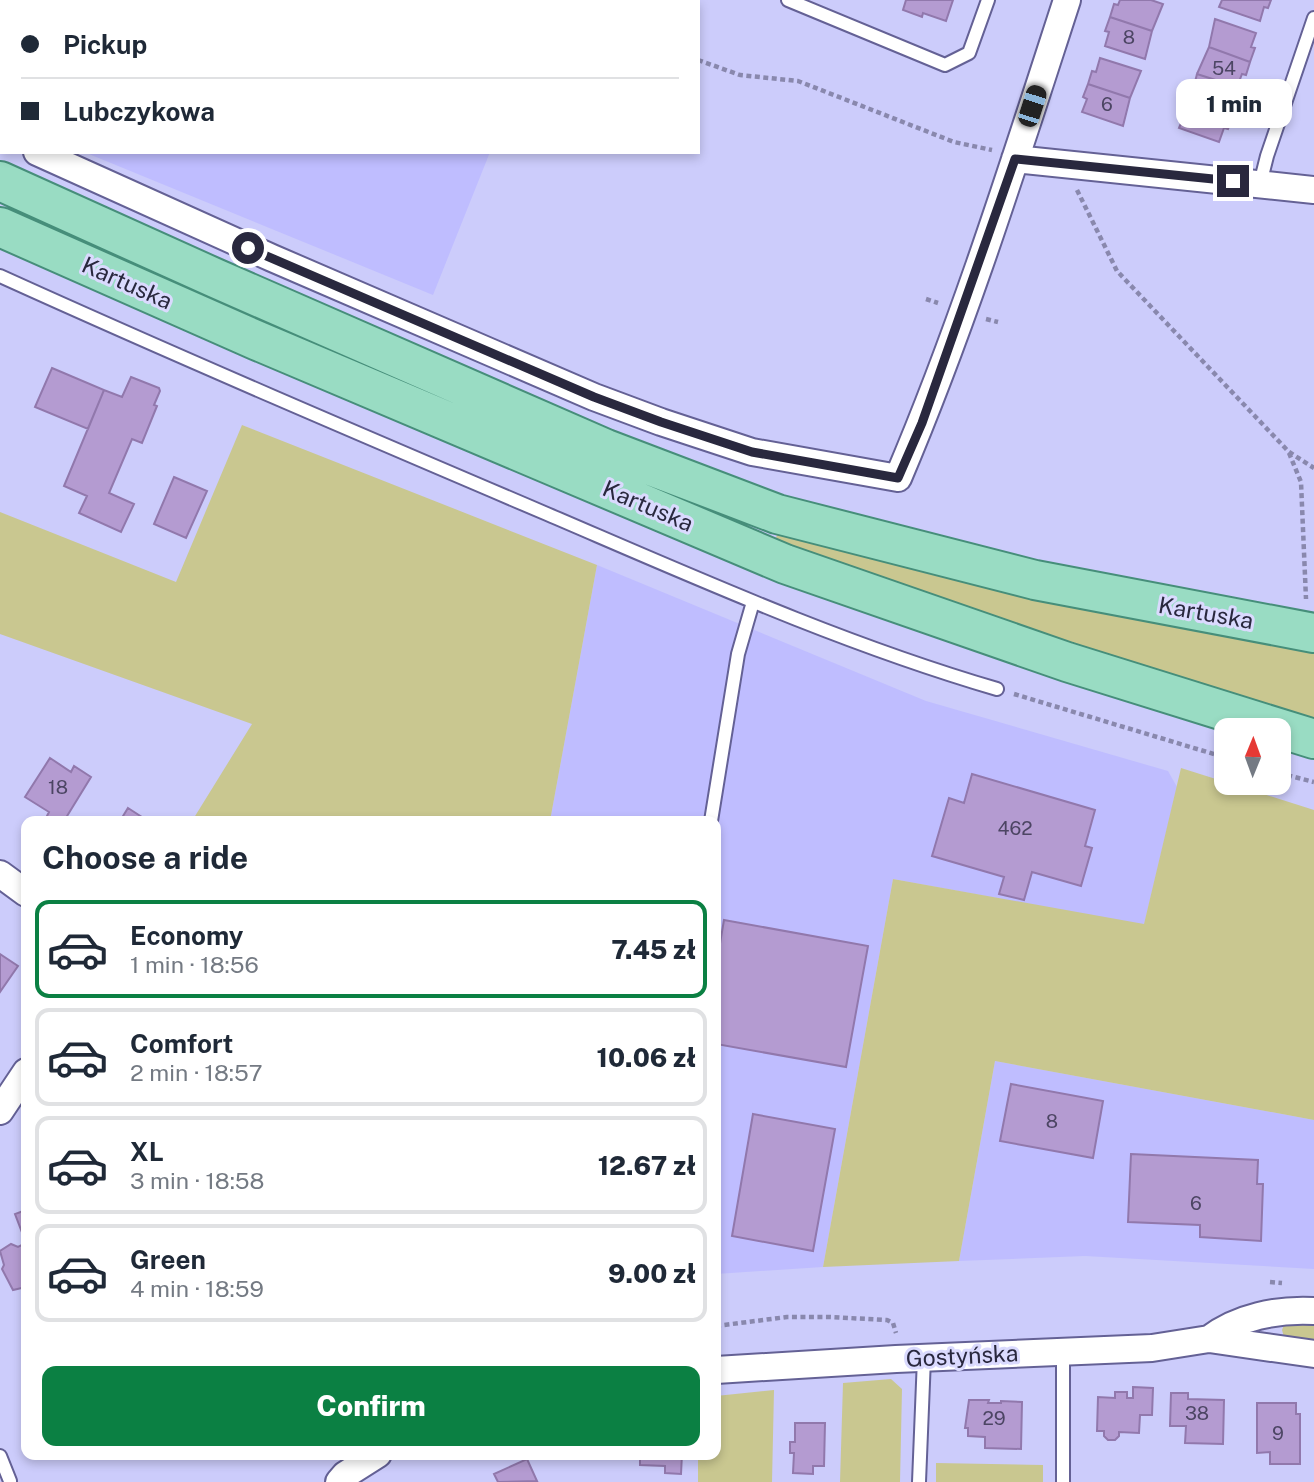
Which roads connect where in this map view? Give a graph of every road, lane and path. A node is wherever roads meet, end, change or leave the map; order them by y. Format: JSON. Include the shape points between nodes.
{"nodes":[{"id":1,"x":788,"y":0,"type":"edge"},
{"id":2,"x":988,"y":0,"type":"edge"},
{"id":3,"x":1068,"y":0,"type":"edge"},
{"id":4,"x":1314,"y":18,"type":"edge"},
{"id":5,"x":700,"y":61,"type":"edge"},
{"id":6,"x":41,"y":154,"type":"edge"},
{"id":7,"x":1015,"y":159,"type":"junction"},
{"id":8,"x":1066,"y":166,"type":"junction"},
{"id":9,"x":0,"y":181,"type":"edge"},
{"id":10,"x":1261,"y":184,"type":"junction"},
{"id":11,"x":1314,"y":190,"type":"edge"},
{"id":12,"x":0,"y":227,"type":"edge"},
{"id":13,"x":0,"y":276,"type":"edge"},
{"id":14,"x":1289,"y":452,"type":"junction"},
{"id":15,"x":1314,"y":468,"type":"edge"},
{"id":16,"x":753,"y":602,"type":"junction"},
{"id":17,"x":1310,"y":617,"type":"edge"},
{"id":18,"x":997,"y":689,"type":"joint"},
{"id":19,"x":1314,"y":738,"type":"edge"},
{"id":20,"x":1214,"y":754,"type":"edge"},
{"id":21,"x":1292,"y":776,"type":"edge"},
{"id":22,"x":1314,"y":782,"type":"edge"},
{"id":23,"x":711,"y":816,"type":"edge"},
{"id":24,"x":0,"y":874,"type":"edge"},
{"id":25,"x":21,"y":889,"type":"edge"},
{"id":26,"x":21,"y":1080,"type":"edge"},
{"id":27,"x":0,"y":1111,"type":"edge"},
{"id":28,"x":1314,"y":1311,"type":"edge"},
{"id":29,"x":721,"y":1325,"type":"edge"},
{"id":30,"x":1209,"y":1339,"type":"junction"},
{"id":31,"x":1063,"y":1351,"type":"junction"},
{"id":32,"x":1314,"y":1354,"type":"edge"},
{"id":33,"x":924,"y":1357,"type":"junction"},
{"id":34,"x":896,"y":1359,"type":"junction"},
{"id":35,"x":721,"y":1370,"type":"edge"},
{"id":36,"x":0,"y":1457,"type":"edge"},
{"id":37,"x":369,"y":1460,"type":"edge"},
{"id":38,"x":10,"y":1481,"type":"edge"},
{"id":39,"x":339,"y":1482,"type":"edge"},
{"id":40,"x":919,"y":1482,"type":"edge"},
{"id":41,"x":1063,"y":1482,"type":"edge"}],
"edges":[{"from":1,"to":2,"type":"lane","via":[[945,65],[969,53]]},
{"from":3,"to":7,"type":"street"},
{"from":4,"to":10,"type":"lane"},
{"from":5,"to":7,"type":"path","via":[[740,75],[798,81],[928,133]]},
{"from":6,"to":7,"type":"street","via":[[594,397],[752,452],[898,478],[922,423]]},
{"from":7,"to":8,"type":"street"},
{"from":8,"to":10,"type":"street"},
{"from":8,"to":14,"type":"path","via":[[1117,271]]},
{"from":9,"to":17,"type":"main road","name":"Kartuska","via":[[606,449],[777,514],[1035,580]]},
{"from":10,"to":11,"type":"street"},
{"from":12,"to":19,"type":"main road","name":"Kartuska","via":[[785,564],[1067,662]]},
{"from":13,"to":16,"type":"lane"},
{"from":14,"to":15,"type":"path"},
{"from":14,"to":17,"type":"path","via":[[1301,482]]},
{"from":16,"to":18,"type":"lane"},
{"from":16,"to":23,"type":"lane","via":[[738,654]]},
{"from":18,"to":20,"type":"path"},
{"from":21,"to":22,"type":"path"},
{"from":24,"to":25,"type":"street"},
{"from":26,"to":27,"type":"street"},
{"from":28,"to":30,"type":"street","name":"Gostyńska","via":[[1268,1313],[1226,1326]]},
{"from":29,"to":34,"type":"path","via":[[787,1317],[887,1320],[896,1329]]},
{"from":30,"to":31,"type":"street","name":"Gostyńska","via":[[1152,1348]]},
{"from":30,"to":32,"type":"street","name":"Gostyńska"},
{"from":31,"to":33,"type":"street","name":"Gostyńska"},
{"from":31,"to":41,"type":"lane"},
{"from":33,"to":34,"type":"street","name":"Gostyńska"},
{"from":33,"to":40,"type":"lane"},
{"from":34,"to":35,"type":"street","name":"Gostyńska"},
{"from":36,"to":38,"type":"lane"},
{"from":37,"to":39,"type":"street"}]}
